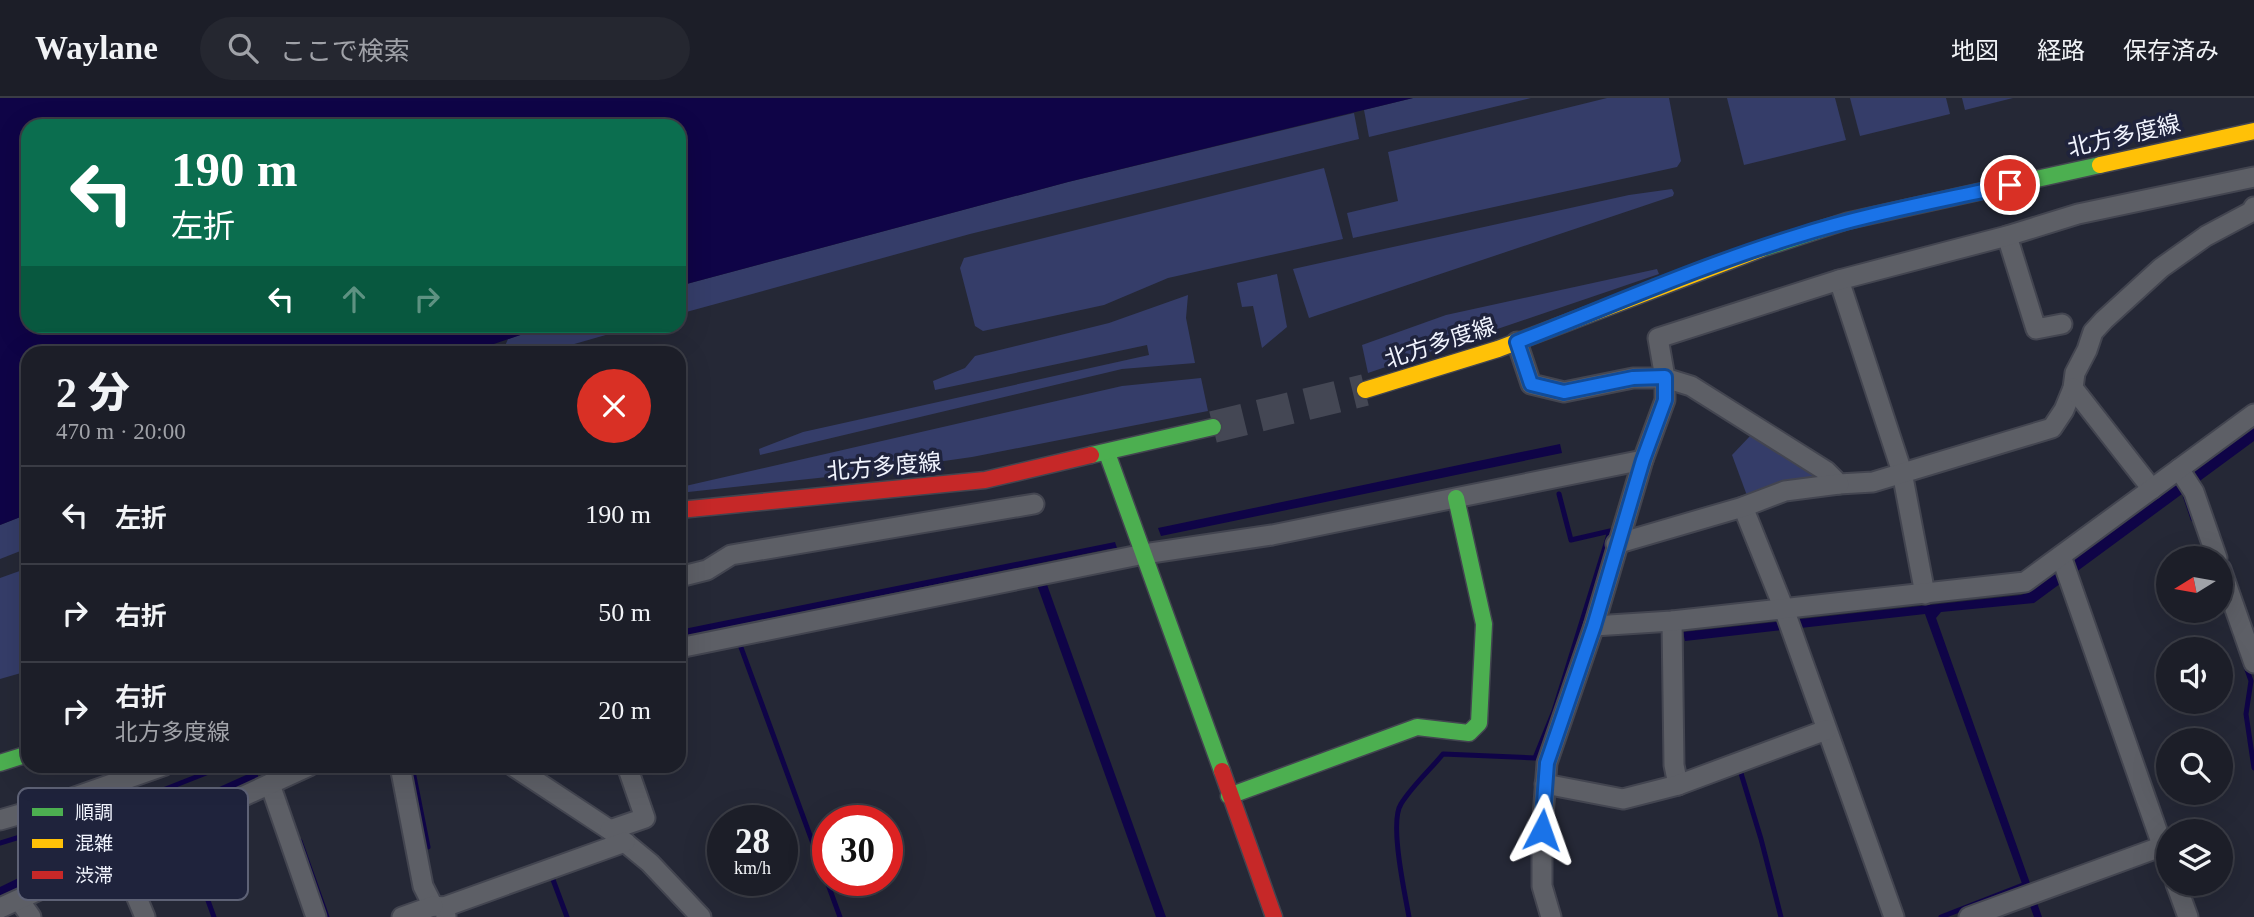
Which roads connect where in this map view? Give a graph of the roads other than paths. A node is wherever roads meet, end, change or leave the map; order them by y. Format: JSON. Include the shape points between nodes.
{"nodes":[{"id":1,"x":2254,"y":131,"type":"edge"},
{"id":2,"x":2254,"y":177,"type":"edge"},
{"id":3,"x":2254,"y":207,"type":"edge"},
{"id":4,"x":2007,"y":236,"type":"junction"},
{"id":5,"x":1839,"y":280,"type":"junction"},
{"id":6,"x":2062,"y":324,"type":"dead end"},
{"id":7,"x":1517,"y":342,"type":"junction"},
{"id":8,"x":1665,"y":377,"type":"junction"},
{"id":9,"x":2073,"y":388,"type":"junction"},
{"id":10,"x":1365,"y":390,"type":"tunnel mouth"},
{"id":11,"x":2254,"y":414,"type":"edge"},
{"id":12,"x":1213,"y":427,"type":"tunnel mouth"},
{"id":13,"x":1107,"y":453,"type":"junction"},
{"id":14,"x":1643,"y":460,"type":"junction"},
{"id":15,"x":1902,"y":472,"type":"junction"},
{"id":16,"x":2184,"y":478,"type":"junction"},
{"id":17,"x":1839,"y":484,"type":"junction"},
{"id":18,"x":2152,"y":489,"type":"junction"},
{"id":19,"x":1456,"y":498,"type":"junction"},
{"id":20,"x":1034,"y":504,"type":"dead end"},
{"id":21,"x":709,"y":506,"type":"junction"},
{"id":22,"x":1744,"y":507,"type":"junction"},
{"id":23,"x":686,"y":509,"type":"edge"},
{"id":24,"x":686,"y":519,"type":"edge"},
{"id":25,"x":1616,"y":544,"type":"junction"},
{"id":26,"x":2212,"y":546,"type":"edge"},
{"id":27,"x":1144,"y":554,"type":"junction"},
{"id":28,"x":2065,"y":566,"type":"junction"},
{"id":29,"x":686,"y":575,"type":"edge"},
{"id":30,"x":1925,"y":594,"type":"junction"},
{"id":31,"x":2233,"y":601,"type":"edge"},
{"id":32,"x":1787,"y":619,"type":"junction"},
{"id":33,"x":1672,"y":621,"type":"junction"},
{"id":34,"x":1594,"y":626,"type":"junction"},
{"id":35,"x":686,"y":647,"type":"edge"},
{"id":36,"x":2253,"y":655,"type":"edge"},
{"id":37,"x":1826,"y":730,"type":"junction"},
{"id":38,"x":21,"y":756,"type":"edge"},
{"id":39,"x":0,"y":763,"type":"edge"},
{"id":40,"x":143,"y":773,"type":"edge"},
{"id":41,"x":294,"y":773,"type":"edge"},
{"id":42,"x":401,"y":773,"type":"edge"},
{"id":43,"x":524,"y":773,"type":"edge"},
{"id":44,"x":629,"y":773,"type":"edge"},
{"id":45,"x":270,"y":784,"type":"junction"},
{"id":46,"x":1545,"y":784,"type":"junction"},
{"id":47,"x":1678,"y":785,"type":"junction"},
{"id":48,"x":100,"y":788,"type":"edge"},
{"id":49,"x":248,"y":794,"type":"edge"},
{"id":50,"x":1229,"y":796,"type":"junction"},
{"id":51,"x":18,"y":815,"type":"edge"},
{"id":52,"x":0,"y":820,"type":"edge"},
{"id":53,"x":2156,"y":825,"type":"edge"},
{"id":54,"x":618,"y":836,"type":"junction"},
{"id":55,"x":2156,"y":857,"type":"edge"},
{"id":56,"x":2180,"y":896,"type":"edge"},
{"id":57,"x":19,"y":900,"type":"joint"},
{"id":58,"x":138,"y":900,"type":"edge"},
{"id":59,"x":2025,"y":901,"type":"edge"},
{"id":60,"x":0,"y":908,"type":"edge"},
{"id":61,"x":441,"y":910,"type":"edge"},
{"id":62,"x":31,"y":917,"type":"edge"},
{"id":63,"x":145,"y":917,"type":"edge"},
{"id":64,"x":316,"y":917,"type":"edge"},
{"id":65,"x":402,"y":917,"type":"edge"},
{"id":66,"x":701,"y":917,"type":"edge"},
{"id":67,"x":1273,"y":917,"type":"edge"},
{"id":68,"x":1551,"y":917,"type":"edge"},
{"id":69,"x":1894,"y":917,"type":"edge"},
{"id":70,"x":1969,"y":917,"type":"edge"},
{"id":71,"x":2188,"y":917,"type":"edge"}],
"edges":[{"from":1,"to":7,"type":"main road","name":"北方多度線","via":[[1797,235]]},
{"from":2,"to":4,"type":"street","via":[[2105,207]]},
{"from":3,"to":9,"type":"street","via":[[2161,268],[2104,320],[2093,332]]},
{"from":4,"to":5,"type":"street"},
{"from":4,"to":6,"type":"street","via":[[2036,329]]},
{"from":5,"to":8,"type":"street","via":[[1658,338]]},
{"from":5,"to":15,"type":"street"},
{"from":7,"to":8,"type":"street","via":[[1531,384],[1564,392],[1633,378]]},
{"from":7,"to":10,"type":"main road","name":"北方多度線"},
{"from":8,"to":14,"type":"street","via":[[1665,400]]},
{"from":8,"to":17,"type":"street","via":[[1691,386],[1826,471]]},
{"from":9,"to":15,"type":"street","via":[[2052,428]]},
{"from":9,"to":18,"type":"street"},
{"from":11,"to":16,"type":"street"},
{"from":12,"to":13,"type":"main road","name":"北方多度線"},
{"from":13,"to":21,"type":"main road","name":"北方多度線","via":[[985,480]]},
{"from":13,"to":27,"type":"main road"},
{"from":14,"to":19,"type":"street"},
{"from":14,"to":25,"type":"street"},
{"from":15,"to":17,"type":"street","via":[[1873,482]]},
{"from":15,"to":30,"type":"street"},
{"from":16,"to":18,"type":"street"},
{"from":16,"to":26,"type":"street"},
{"from":17,"to":22,"type":"street","via":[[1785,491]]},
{"from":18,"to":28,"type":"street"},
{"from":19,"to":27,"type":"street","via":[[1272,535]]},
{"from":19,"to":50,"type":"main road","via":[[1484,624],[1476,729],[1469,733],[1417,727]]},
{"from":20,"to":29,"type":"street","via":[[731,555],[707,570]]},
{"from":21,"to":23,"type":"main road","name":"北方多度線"},
{"from":21,"to":24,"type":"street"},
{"from":22,"to":25,"type":"street"},
{"from":22,"to":32,"type":"street"},
{"from":25,"to":34,"type":"street"},
{"from":27,"to":35,"type":"street"},
{"from":27,"to":50,"type":"main road"},
{"from":28,"to":30,"type":"street","via":[[2025,582]]},
{"from":28,"to":53,"type":"street"},
{"from":30,"to":32,"type":"street"},
{"from":31,"to":36,"type":"street"},
{"from":32,"to":33,"type":"street"},
{"from":32,"to":37,"type":"street"},
{"from":33,"to":34,"type":"street"},
{"from":33,"to":47,"type":"street"},
{"from":34,"to":46,"type":"street","via":[[1547,763]]},
{"from":37,"to":47,"type":"street"},
{"from":37,"to":69,"type":"street"},
{"from":38,"to":39,"type":"main road"},
{"from":40,"to":48,"type":"street"},
{"from":41,"to":45,"type":"street"},
{"from":42,"to":61,"type":"street","via":[[423,886]]},
{"from":43,"to":54,"type":"street"},
{"from":44,"to":54,"type":"street","via":[[645,818]]},
{"from":45,"to":49,"type":"street"},
{"from":45,"to":64,"type":"street"},
{"from":46,"to":47,"type":"street","via":[[1623,799]]},
{"from":46,"to":68,"type":"street","via":[[1542,886]]},
{"from":50,"to":67,"type":"main road"},
{"from":51,"to":52,"type":"street"},
{"from":54,"to":61,"type":"street"},
{"from":54,"to":66,"type":"street"},
{"from":55,"to":59,"type":"street"},
{"from":56,"to":71,"type":"street"},
{"from":57,"to":60,"type":"street"},
{"from":57,"to":62,"type":"street"},
{"from":58,"to":63,"type":"street"},
{"from":59,"to":70,"type":"street"},
{"from":61,"to":65,"type":"street"}]}
